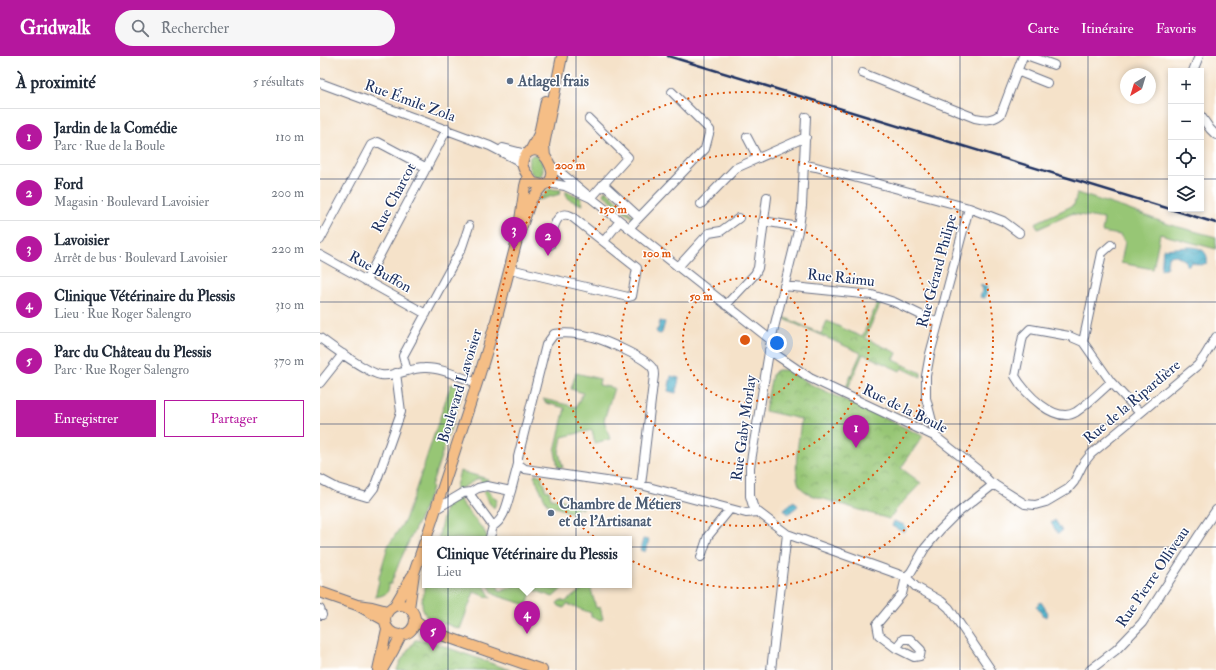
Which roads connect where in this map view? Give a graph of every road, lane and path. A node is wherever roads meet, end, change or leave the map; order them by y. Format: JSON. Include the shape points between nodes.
{"nodes":[{"id":1,"x":557,"y":56,"type":"edge"},
{"id":2,"x":562,"y":56,"type":"edge"},
{"id":3,"x":1023,"y":56,"type":"edge"},
{"id":4,"x":1029,"y":56,"type":"edge"},
{"id":5,"x":1198,"y":56,"type":"edge"},
{"id":6,"x":1054,"y":65,"type":"dead end"},
{"id":7,"x":1194,"y":68,"type":"edge"},
{"id":8,"x":1017,"y":71,"type":"junction"},
{"id":9,"x":862,"y":74,"type":"dead end"},
{"id":10,"x":320,"y":83,"type":"edge"},
{"id":11,"x":1048,"y":83,"type":"dead end"},
{"id":12,"x":672,"y":92,"type":"dead end"},
{"id":13,"x":806,"y":117,"type":"dead end"},
{"id":14,"x":589,"y":119,"type":"dead end"},
{"id":15,"x":1204,"y":120,"type":"edge"},
{"id":16,"x":447,"y":130,"type":"junction"},
{"id":17,"x":1216,"y":134,"type":"edge"},
{"id":18,"x":747,"y":137,"type":"dead end"},
{"id":19,"x":806,"y":137,"type":"junction"},
{"id":20,"x":490,"y":146,"type":"junction"},
{"id":21,"x":528,"y":152,"type":"junction"},
{"id":22,"x":758,"y":158,"type":"junction"},
{"id":23,"x":548,"y":161,"type":"junction"},
{"id":24,"x":805,"y":165,"type":"junction"},
{"id":25,"x":523,"y":166,"type":"junction"},
{"id":26,"x":426,"y":168,"type":"junction"},
{"id":27,"x":528,"y":175,"type":"junction"},
{"id":28,"x":546,"y":184,"type":"junction"},
{"id":29,"x":603,"y":184,"type":"junction"},
{"id":30,"x":767,"y":197,"type":"dead end"},
{"id":31,"x":591,"y":198,"type":"junction"},
{"id":32,"x":701,"y":204,"type":"dead end"},
{"id":33,"x":968,"y":208,"type":"junction"},
{"id":34,"x":639,"y":217,"type":"junction"},
{"id":35,"x":739,"y":218,"type":"dead end"},
{"id":36,"x":620,"y":221,"type":"junction"},
{"id":37,"x":763,"y":221,"type":"junction"},
{"id":38,"x":469,"y":226,"type":"dead end"},
{"id":39,"x":628,"y":228,"type":"junction"},
{"id":40,"x":799,"y":228,"type":"junction"},
{"id":41,"x":1019,"y":233,"type":"dead end"},
{"id":42,"x":320,"y":240,"type":"edge"},
{"id":43,"x":517,"y":240,"type":"junction"},
{"id":44,"x":604,"y":241,"type":"junction"},
{"id":45,"x":550,"y":245,"type":"dead end"},
{"id":46,"x":1111,"y":245,"type":"dead end"},
{"id":47,"x":320,"y":255,"type":"edge"},
{"id":48,"x":678,"y":266,"type":"junction"},
{"id":49,"x":510,"y":269,"type":"junction"},
{"id":50,"x":366,"y":281,"type":"junction"},
{"id":51,"x":784,"y":286,"type":"junction"},
{"id":52,"x":726,"y":305,"type":"junction"},
{"id":53,"x":426,"y":314,"type":"junction"},
{"id":54,"x":938,"y":322,"type":"junction"},
{"id":55,"x":1216,"y":337,"type":"edge"},
{"id":56,"x":320,"y":338,"type":"edge"},
{"id":57,"x":771,"y":340,"type":"junction"},
{"id":58,"x":1083,"y":342,"type":"junction"},
{"id":59,"x":769,"y":350,"type":"junction"},
{"id":60,"x":343,"y":354,"type":"junction"},
{"id":61,"x":407,"y":371,"type":"junction"},
{"id":62,"x":396,"y":374,"type":"junction"},
{"id":63,"x":1111,"y":382,"type":"junction"},
{"id":64,"x":320,"y":383,"type":"edge"},
{"id":65,"x":478,"y":383,"type":"junction"},
{"id":66,"x":1140,"y":413,"type":"junction"},
{"id":67,"x":936,"y":436,"type":"junction"},
{"id":68,"x":518,"y":464,"type":"junction"},
{"id":69,"x":320,"y":479,"type":"edge"},
{"id":70,"x":994,"y":484,"type":"junction"},
{"id":71,"x":641,"y":485,"type":"junction"},
{"id":72,"x":511,"y":490,"type":"junction"},
{"id":73,"x":471,"y":492,"type":"junction"},
{"id":74,"x":1046,"y":502,"type":"joint"},
{"id":75,"x":436,"y":509,"type":"junction"},
{"id":76,"x":730,"y":509,"type":"junction"},
{"id":77,"x":1216,"y":510,"type":"edge"},
{"id":78,"x":758,"y":512,"type":"junction"},
{"id":79,"x":493,"y":526,"type":"junction"},
{"id":80,"x":787,"y":534,"type":"junction"},
{"id":81,"x":426,"y":536,"type":"edge"},
{"id":82,"x":490,"y":536,"type":"edge"},
{"id":83,"x":422,"y":549,"type":"edge"},
{"id":84,"x":701,"y":557,"type":"dead end"},
{"id":85,"x":414,"y":573,"type":"junction"},
{"id":86,"x":906,"y":577,"type":"junction"},
{"id":87,"x":320,"y":592,"type":"edge"},
{"id":88,"x":410,"y":608,"type":"junction"},
{"id":89,"x":389,"y":616,"type":"junction"},
{"id":90,"x":415,"y":620,"type":"junction"},
{"id":91,"x":430,"y":630,"type":"junction"},
{"id":92,"x":405,"y":633,"type":"junction"},
{"id":93,"x":896,"y":648,"type":"dead end"},
{"id":94,"x":378,"y":670,"type":"edge"},
{"id":95,"x":382,"y":670,"type":"edge"},
{"id":96,"x":542,"y":670,"type":"edge"},
{"id":97,"x":771,"y":670,"type":"edge"},
{"id":98,"x":991,"y":670,"type":"edge"},
{"id":99,"x":1090,"y":670,"type":"edge"}],
"edges":[{"from":1,"to":21,"type":"main road","via":[[539,134]]},
{"from":2,"to":23,"type":"main road","via":[[545,140]]},
{"from":3,"to":8,"type":"street"},
{"from":4,"to":6,"type":"street"},
{"from":5,"to":7,"type":"street"},
{"from":8,"to":9,"type":"street","via":[[1001,114],[987,120],[975,118]]},
{"from":8,"to":11,"type":"street"},
{"from":10,"to":16,"type":"street","name":"Rue Émile Zola"},
{"from":12,"to":34,"type":"street","via":[[710,130],[705,149]]},
{"from":13,"to":19,"type":"street"},
{"from":14,"to":29,"type":"street","via":[[628,157]]},
{"from":15,"to":17,"type":"street"},
{"from":16,"to":20,"type":"street","name":"Rue Émile Zola"},
{"from":16,"to":26,"type":"street","name":"Rue Charcot"},
{"from":18,"to":22,"type":"street"},
{"from":19,"to":22,"type":"street"},
{"from":19,"to":24,"type":"street"},
{"from":20,"to":21,"type":"street","name":"Rue Émile Zola"},
{"from":20,"to":25,"type":"street","name":"Rue Émile Zola","via":[[517,160]]},
{"from":21,"to":23,"type":"main road","via":[[541,152]]},
{"from":21,"to":25,"type":"main road"},
{"from":22,"to":32,"type":"street","via":[[736,168]]},
{"from":23,"to":28,"type":"main road","via":[[553,170]]},
{"from":23,"to":31,"type":"street"},
{"from":24,"to":33,"type":"street","name":"Rue Gérard Philipe"},
{"from":24,"to":40,"type":"street"},
{"from":25,"to":27,"type":"main road"},
{"from":26,"to":42,"type":"street","via":[[378,142],[371,145]]},
{"from":26,"to":50,"type":"street","name":"Rue Charcot"},
{"from":27,"to":28,"type":"main road","via":[[533,183]]},
{"from":27,"to":43,"type":"main road","name":"Boulevard Lavoisier"},
{"from":28,"to":31,"type":"street","via":[[565,186]]},
{"from":28,"to":43,"type":"main road","name":"Boulevard Lavoisier","via":[[531,200]]},
{"from":29,"to":31,"type":"street"},
{"from":29,"to":34,"type":"street"},
{"from":30,"to":37,"type":"street"},
{"from":31,"to":36,"type":"street"},
{"from":33,"to":41,"type":"street","via":[[1003,220]]},
{"from":33,"to":54,"type":"street","name":"Rue Gérard Philipe"},
{"from":34,"to":39,"type":"street"},
{"from":35,"to":48,"type":"street","via":[[721,231],[709,234]]},
{"from":36,"to":39,"type":"street"},
{"from":36,"to":44,"type":"street"},
{"from":37,"to":40,"type":"street"},
{"from":37,"to":52,"type":"street","via":[[758,268]]},
{"from":38,"to":53,"type":"street","via":[[462,248]]},
{"from":39,"to":48,"type":"street"},
{"from":40,"to":51,"type":"street"},
{"from":43,"to":49,"type":"main road","name":"Boulevard Lavoisier"},
{"from":44,"to":45,"type":"street","via":[[568,214],[562,215],[556,222]]},
{"from":44,"to":49,"type":"street","via":[[637,268],[632,296]]},
{"from":46,"to":58,"type":"street","via":[[1102,253]]},
{"from":47,"to":50,"type":"street","name":"Rue Buffon"},
{"from":48,"to":52,"type":"street"},
{"from":49,"to":65,"type":"main road","name":"Boulevard Lavoisier"},
{"from":50,"to":53,"type":"street","name":"Rue Buffon"},
{"from":51,"to":54,"type":"street","name":"Rue Raimu","via":[[872,295]]},
{"from":51,"to":57,"type":"street"},
{"from":52,"to":57,"type":"street"},
{"from":53,"to":61,"type":"street","via":[[403,356]]},
{"from":54,"to":67,"type":"street","name":"Rue Gérard Philipe","via":[[926,376],[926,398]]},
{"from":55,"to":66,"type":"street","name":"Rue de la Ripardière","via":[[1198,365]]},
{"from":56,"to":60,"type":"street"},
{"from":57,"to":59,"type":"street"},
{"from":58,"to":63,"type":"street"},
{"from":58,"to":63,"type":"street","via":[[1069,336],[1030,330],[1023,336],[1015,376],[1022,388],[1048,410],[1064,416],[1075,413]]},
{"from":59,"to":67,"type":"street","name":"Rue de la Boule","via":[[810,378]]},
{"from":59,"to":78,"type":"street","name":"Rue Gaby Morlay","via":[[750,468],[750,496]]},
{"from":60,"to":62,"type":"street","via":[[381,375]]},
{"from":60,"to":64,"type":"street"},
{"from":61,"to":62,"type":"street"},
{"from":61,"to":65,"type":"street","via":[[434,369]]},
{"from":62,"to":69,"type":"street","via":[[401,412],[374,488],[367,497],[337,488]]},
{"from":63,"to":66,"type":"street"},
{"from":65,"to":75,"type":"main road","name":"Boulevard Lavoisier"},
{"from":66,"to":74,"type":"street","name":"Rue de la Ripardière","via":[[1091,454],[1068,489]]},
{"from":67,"to":70,"type":"street","name":"Rue de la Boule"},
{"from":68,"to":71,"type":"street","via":[[526,469]]},
{"from":68,"to":71,"type":"street","via":[[546,345],[554,334],[594,337],[619,347],[652,368],[654,375]]},
{"from":68,"to":72,"type":"street"},
{"from":70,"to":74,"type":"street","name":"Rue de la Boule","via":[[1025,504]]},
{"from":70,"to":86,"type":"street","via":[[940,530]]},
{"from":71,"to":76,"type":"street"},
{"from":72,"to":73,"type":"street","via":[[487,486]]},
{"from":72,"to":79,"type":"street","via":[[502,517]]},
{"from":73,"to":75,"type":"street","via":[[463,492]]},
{"from":73,"to":79,"type":"street","via":[[471,496]]},
{"from":75,"to":81,"type":"main road","name":"Boulevard Lavoisier"},
{"from":76,"to":78,"type":"street","via":[[746,513]]},
{"from":76,"to":84,"type":"street","via":[[708,536]]},
{"from":77,"to":99,"type":"street","name":"Rue Pierre Olliveau","via":[[1142,623],[1116,650]]},
{"from":78,"to":80,"type":"street","name":"Rue Gaby Morlay"},
{"from":79,"to":82,"type":"street"},
{"from":80,"to":86,"type":"street","name":"Rue Gaby Morlay"},
{"from":80,"to":97,"type":"street"},
{"from":83,"to":85,"type":"main road","name":"Boulevard Lavoisier"},
{"from":85,"to":88,"type":"main road","name":"Boulevard Lavoisier"},
{"from":85,"to":89,"type":"main road","name":"Boulevard Lavoisier"},
{"from":86,"to":93,"type":"street","via":[[902,594],[877,624],[879,635]]},
{"from":86,"to":98,"type":"street","via":[[916,587],[941,601],[948,608]]},
{"from":87,"to":89,"type":"main road"},
{"from":88,"to":89,"type":"main road","via":[[400,605]]},
{"from":88,"to":90,"type":"main road"},
{"from":89,"to":92,"type":"main road","via":[[393,634]]},
{"from":89,"to":94,"type":"main road","name":"Boulevard Lavoisier"},
{"from":90,"to":91,"type":"main road"},
{"from":90,"to":92,"type":"main road","via":[[412,628]]},
{"from":91,"to":92,"type":"main road"},
{"from":91,"to":96,"type":"main road"},
{"from":92,"to":95,"type":"main road"}]}
